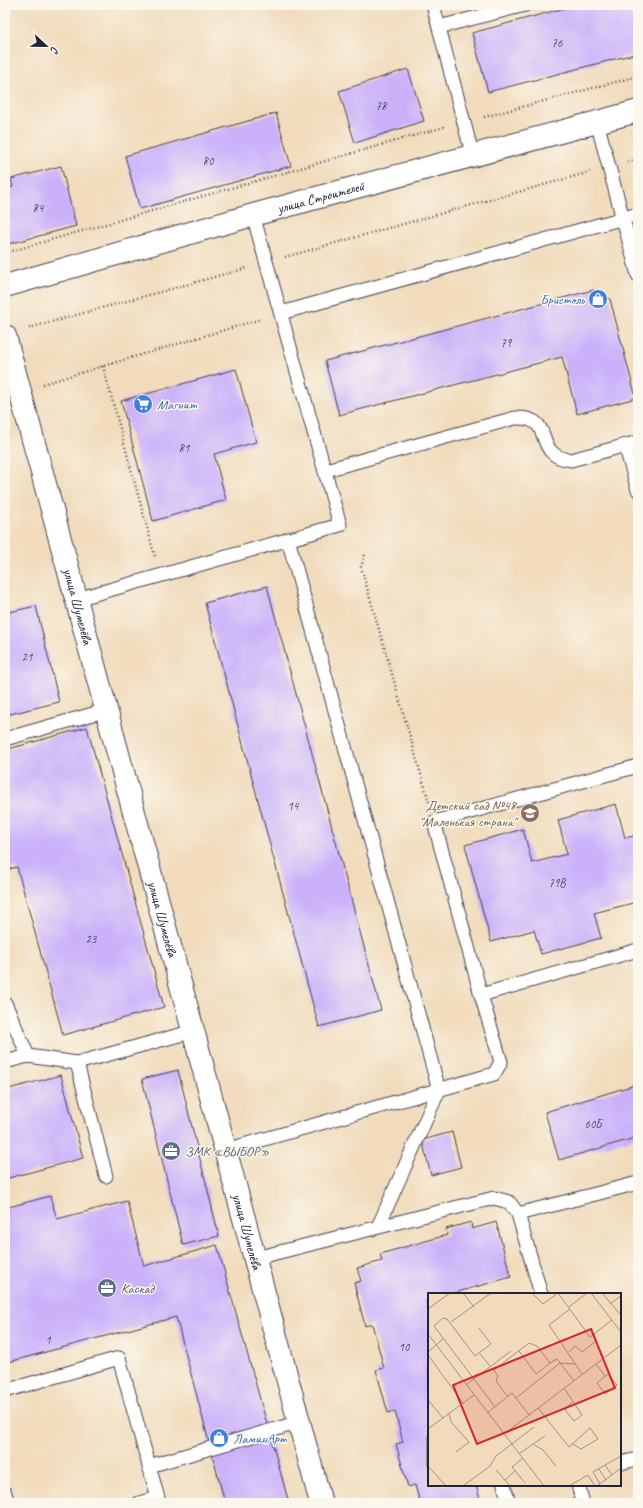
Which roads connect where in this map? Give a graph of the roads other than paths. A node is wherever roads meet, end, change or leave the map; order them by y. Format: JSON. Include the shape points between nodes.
{"nodes":[{"id":1,"x":433,"y":5,"type":"edge"},
{"id":2,"x":526,"y":5,"type":"edge"},
{"id":3,"x":439,"y":27,"type":"junction"},
{"id":4,"x":638,"y":111,"type":"edge"},
{"id":5,"x":597,"y":122,"type":"junction"},
{"id":6,"x":473,"y":156,"type":"junction"},
{"id":7,"x":638,"y":214,"type":"edge"},
{"id":8,"x":253,"y":215,"type":"junction"},
{"id":9,"x":623,"y":218,"type":"junction"},
{"id":10,"x":638,"y":275,"type":"edge"},
{"id":11,"x":5,"y":286,"type":"edge"},
{"id":12,"x":281,"y":313,"type":"junction"},
{"id":13,"x":5,"y":336,"type":"edge"},
{"id":14,"x":632,"y":443,"type":"edge"},
{"id":15,"x":326,"y":470,"type":"junction"},
{"id":16,"x":638,"y":490,"type":"edge"},
{"id":17,"x":288,"y":539,"type":"junction"},
{"id":18,"x":76,"y":599,"type":"junction"},
{"id":19,"x":107,"y":710,"type":"junction"},
{"id":20,"x":5,"y":739,"type":"edge"},
{"id":21,"x":638,"y":766,"type":"edge"},
{"id":22,"x":638,"y":950,"type":"edge"},
{"id":23,"x":481,"y":995,"type":"junction"},
{"id":24,"x":5,"y":1003,"type":"edge"},
{"id":25,"x":194,"y":1031,"type":"junction"},
{"id":26,"x":28,"y":1056,"type":"junction"},
{"id":27,"x":5,"y":1062,"type":"edge"},
{"id":28,"x":77,"y":1063,"type":"junction"},
{"id":29,"x":439,"y":1090,"type":"junction"},
{"id":30,"x":226,"y":1150,"type":"junction"},
{"id":31,"x":106,"y":1176,"type":"dead end"},
{"id":32,"x":638,"y":1183,"type":"edge"},
{"id":33,"x":518,"y":1214,"type":"junction"},
{"id":34,"x":378,"y":1227,"type":"junction"},
{"id":35,"x":256,"y":1258,"type":"junction"},
{"id":36,"x":541,"y":1293,"type":"edge"},
{"id":37,"x":5,"y":1391,"type":"edge"},
{"id":38,"x":300,"y":1422,"type":"junction"},
{"id":39,"x":638,"y":1459,"type":"edge"},
{"id":40,"x":621,"y":1464,"type":"edge"},
{"id":41,"x":149,"y":1466,"type":"junction"},
{"id":42,"x":504,"y":1486,"type":"edge"},
{"id":43,"x":578,"y":1486,"type":"edge"},
{"id":44,"x":5,"y":1493,"type":"edge"},
{"id":45,"x":8,"y":1503,"type":"edge"},
{"id":46,"x":139,"y":1503,"type":"edge"},
{"id":47,"x":321,"y":1503,"type":"edge"},
{"id":48,"x":509,"y":1503,"type":"edge"},
{"id":49,"x":583,"y":1503,"type":"edge"}],
"edges":[{"from":1,"to":3,"type":"lane"},
{"from":2,"to":3,"type":"lane"},
{"from":3,"to":6,"type":"lane"},
{"from":4,"to":5,"type":"street","name":"улица Строителей"},
{"from":5,"to":6,"type":"street","name":"улица Строителей"},
{"from":5,"to":9,"type":"lane"},
{"from":6,"to":8,"type":"street","name":"улица Строителей"},
{"from":7,"to":9,"type":"lane"},
{"from":8,"to":11,"type":"street","name":"улица Строителей"},
{"from":8,"to":12,"type":"lane"},
{"from":9,"to":10,"type":"lane"},
{"from":9,"to":12,"type":"lane"},
{"from":12,"to":15,"type":"lane"},
{"from":13,"to":18,"type":"street","name":"улица Шумелёва"},
{"from":14,"to":15,"type":"lane","via":[[571,460],[561,459],[553,455],[547,447],[541,428],[534,420],[526,417]]},
{"from":14,"to":16,"type":"lane"},
{"from":15,"to":17,"type":"lane","via":[[340,524]]},
{"from":17,"to":18,"type":"lane"},
{"from":17,"to":29,"type":"lane"},
{"from":18,"to":19,"type":"street","name":"улица Шумелёва"},
{"from":19,"to":20,"type":"lane"},
{"from":19,"to":25,"type":"street","name":"улица Шумелёва"},
{"from":21,"to":23,"type":"lane","via":[[434,822]]},
{"from":22,"to":23,"type":"lane"},
{"from":23,"to":29,"type":"lane","via":[[501,1062],[494,1074]]},
{"from":24,"to":26,"type":"lane"},
{"from":25,"to":28,"type":"lane"},
{"from":25,"to":30,"type":"street","name":"улица Шумелёва"},
{"from":26,"to":27,"type":"lane"},
{"from":26,"to":28,"type":"lane"},
{"from":28,"to":31,"type":"lane"},
{"from":29,"to":30,"type":"lane"},
{"from":29,"to":34,"type":"lane"},
{"from":30,"to":35,"type":"street","name":"улица Шумелёва"},
{"from":32,"to":33,"type":"lane"},
{"from":33,"to":34,"type":"lane","via":[[509,1202],[494,1198]]},
{"from":33,"to":36,"type":"lane"},
{"from":34,"to":35,"type":"lane"},
{"from":35,"to":38,"type":"street","name":"улица Шумелёва"},
{"from":37,"to":41,"type":"lane","via":[[119,1358]]},
{"from":38,"to":41,"type":"lane"},
{"from":38,"to":47,"type":"street","name":"улица Шумелёва"},
{"from":39,"to":40,"type":"lane"},
{"from":41,"to":46,"type":"lane","via":[[158,1498]]},
{"from":42,"to":48,"type":"lane"},
{"from":43,"to":49,"type":"lane"},
{"from":44,"to":45,"type":"lane"}]}
